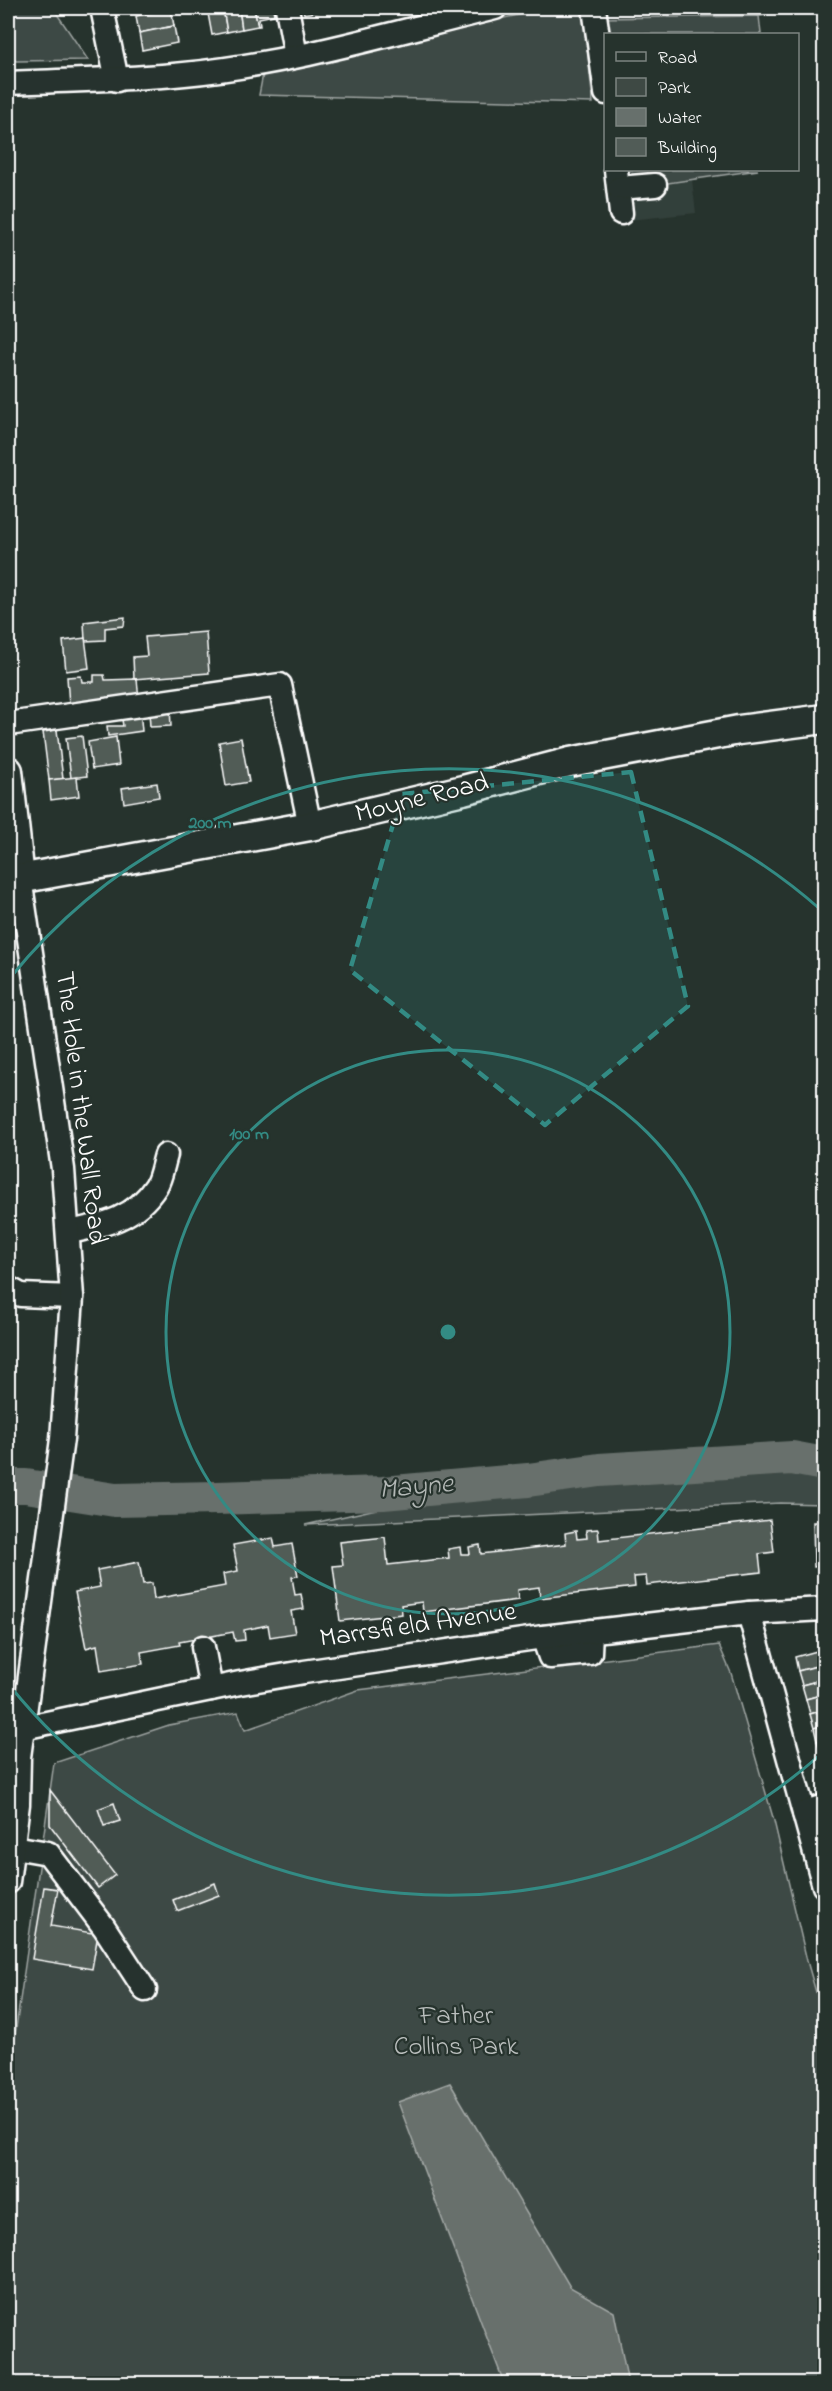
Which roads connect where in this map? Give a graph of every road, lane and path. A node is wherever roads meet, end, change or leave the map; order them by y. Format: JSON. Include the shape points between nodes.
{"nodes":[{"id":1,"x":102,"y":8,"type":"edge"},
{"id":2,"x":287,"y":8,"type":"edge"},
{"id":3,"x":495,"y":8,"type":"edge"},
{"id":4,"x":594,"y":8,"type":"edge"},
{"id":5,"x":296,"y":56,"type":"junction"},
{"id":6,"x":604,"y":79,"type":"edge"},
{"id":7,"x":117,"y":80,"type":"junction"},
{"id":8,"x":8,"y":83,"type":"edge"},
{"id":9,"x":617,"y":179,"type":"edge"},
{"id":10,"x":655,"y":185,"type":"dead end"},
{"id":11,"x":621,"y":213,"type":"dead end"},
{"id":12,"x":825,"y":719,"type":"edge"},
{"id":13,"x":8,"y":724,"type":"edge"},
{"id":14,"x":8,"y":771,"type":"edge"},
{"id":15,"x":310,"y":826,"type":"junction"},
{"id":16,"x":14,"y":880,"type":"edge"},
{"id":17,"x":166,"y":1155,"type":"dead end"},
{"id":18,"x":69,"y":1232,"type":"junction"},
{"id":19,"x":8,"y":1288,"type":"edge"},
{"id":20,"x":72,"y":1297,"type":"junction"},
{"id":21,"x":825,"y":1609,"type":"edge"},
{"id":22,"x":749,"y":1613,"type":"junction"},
{"id":23,"x":203,"y":1647,"type":"dead end"},
{"id":24,"x":211,"y":1689,"type":"junction"},
{"id":25,"x":16,"y":1729,"type":"edge"},
{"id":26,"x":814,"y":1810,"type":"edge"},
{"id":27,"x":14,"y":1847,"type":"junction"},
{"id":28,"x":8,"y":1882,"type":"edge"},
{"id":29,"x":825,"y":1886,"type":"edge"},
{"id":30,"x":145,"y":1990,"type":"dead end"}],
"edges":[{"from":1,"to":7,"type":"street"},
{"from":2,"to":5,"type":"street"},
{"from":3,"to":5,"type":"street"},
{"from":4,"to":6,"type":"street"},
{"from":5,"to":7,"type":"street","via":[[186,74]]},
{"from":7,"to":8,"type":"street"},
{"from":9,"to":10,"type":"street"},
{"from":9,"to":11,"type":"street"},
{"from":12,"to":15,"type":"main road","name":"Moyne Road","via":[[729,732],[570,762]]},
{"from":13,"to":15,"type":"street","via":[[280,685]]},
{"from":14,"to":16,"type":"main road"},
{"from":15,"to":16,"type":"main road","name":"Moyne Road"},
{"from":16,"to":18,"type":"street","name":"The Hole in the Wall Road","via":[[63,1169]]},
{"from":17,"to":18,"type":"street","via":[[157,1184],[135,1210],[102,1226]]},
{"from":18,"to":20,"type":"street","name":"The Hole in the Wall Road"},
{"from":19,"to":20,"type":"street","via":[[21,1295]]},
{"from":20,"to":25,"type":"street","name":"The Hole in the Wall Road","via":[[62,1438]]},
{"from":21,"to":22,"type":"street","name":"Marrsfield Avenue"},
{"from":22,"to":24,"type":"street","name":"Marrsfield Avenue","via":[[543,1636]]},
{"from":22,"to":26,"type":"street"},
{"from":23,"to":24,"type":"street"},
{"from":24,"to":25,"type":"street","name":"Marrsfield Avenue"},
{"from":25,"to":27,"type":"street","name":"The Hole in the Wall Road","via":[[19,1757]]},
{"from":26,"to":29,"type":"street"},
{"from":27,"to":28,"type":"street","name":"The Hole in the Wall Road"},
{"from":27,"to":30,"type":"street","via":[[48,1853]]}]}
